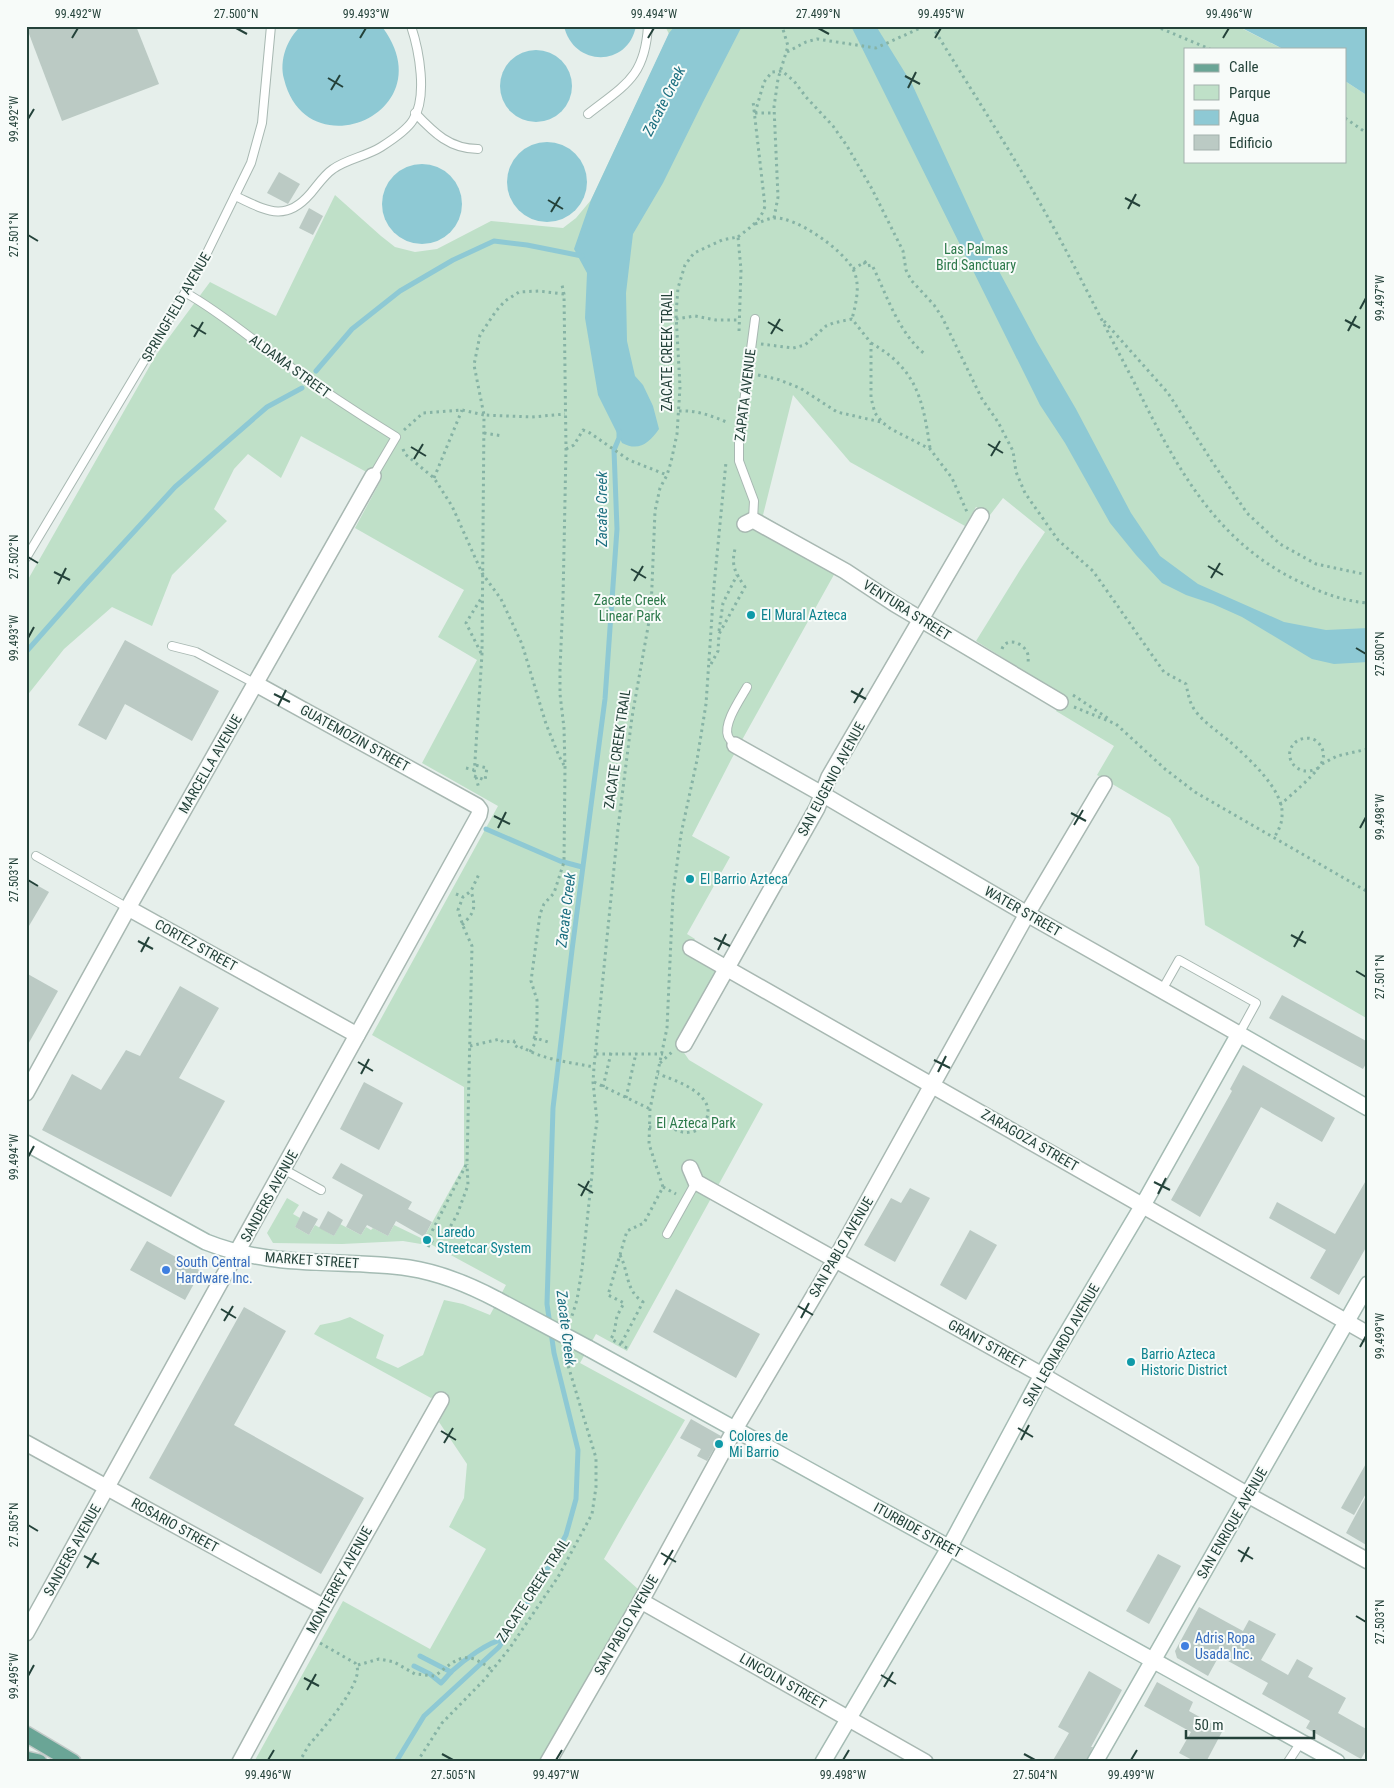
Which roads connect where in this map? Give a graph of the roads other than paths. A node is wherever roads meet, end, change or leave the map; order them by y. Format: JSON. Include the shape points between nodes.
{"nodes":[{"id":1,"x":271,"y":26,"type":"edge"},
{"id":2,"x":411,"y":26,"type":"edge"},
{"id":3,"x":648,"y":26,"type":"edge"},
{"id":4,"x":415,"y":113,"type":"junction"},
{"id":5,"x":588,"y":114,"type":"dead end"},
{"id":6,"x":478,"y":149,"type":"dead end"},
{"id":7,"x":235,"y":196,"type":"junction"},
{"id":8,"x":186,"y":293,"type":"junction"},
{"id":9,"x":755,"y":319,"type":"dead end"},
{"id":10,"x":396,"y":437,"type":"joint"},
{"id":11,"x":373,"y":476,"type":"joint"},
{"id":12,"x":978,"y":521,"type":"road end"},
{"id":13,"x":749,"y":522,"type":"joint"},
{"id":14,"x":26,"y":558,"type":"edge"},
{"id":15,"x":921,"y":620,"type":"junction"},
{"id":16,"x":172,"y":646,"type":"dead end"},
{"id":17,"x":256,"y":684,"type":"junction"},
{"id":18,"x":747,"y":687,"type":"dead end"},
{"id":19,"x":1060,"y":702,"type":"road end"},
{"id":20,"x":735,"y":745,"type":"joint"},
{"id":21,"x":1104,"y":784,"type":"dead end"},
{"id":22,"x":822,"y":794,"type":"junction"},
{"id":23,"x":479,"y":803,"type":"joint"},
{"id":24,"x":36,"y":856,"type":"dead end"},
{"id":25,"x":128,"y":908,"type":"junction"},
{"id":26,"x":1028,"y":914,"type":"junction"},
{"id":27,"x":691,"y":948,"type":"dead end"},
{"id":28,"x":726,"y":968,"type":"junction"},
{"id":29,"x":1162,"y":990,"type":"junction"},
{"id":30,"x":1239,"y":1034,"type":"junction"},
{"id":31,"x":357,"y":1035,"type":"junction"},
{"id":32,"x":684,"y":1044,"type":"dead end"},
{"id":33,"x":934,"y":1085,"type":"junction"},
{"id":34,"x":26,"y":1093,"type":"edge"},
{"id":35,"x":1368,"y":1108,"type":"edge"},
{"id":36,"x":26,"y":1143,"type":"edge"},
{"id":37,"x":283,"y":1169,"type":"junction"},
{"id":38,"x":693,"y":1175,"type":"joint"},
{"id":39,"x":321,"y":1190,"type":"dead end"},
{"id":40,"x":1143,"y":1205,"type":"junction"},
{"id":41,"x":667,"y":1234,"type":"dead end"},
{"id":42,"x":237,"y":1253,"type":"junction"},
{"id":43,"x":835,"y":1260,"type":"junction"},
{"id":44,"x":1368,"y":1284,"type":"edge"},
{"id":45,"x":498,"y":1300,"type":"joint"},
{"id":46,"x":1347,"y":1322,"type":"junction"},
{"id":47,"x":1368,"y":1334,"type":"edge"},
{"id":48,"x":1042,"y":1375,"type":"junction"},
{"id":49,"x":441,"y":1400,"type":"dead end"},
{"id":50,"x":735,"y":1429,"type":"junction"},
{"id":51,"x":26,"y":1442,"type":"edge"},
{"id":52,"x":107,"y":1487,"type":"junction"},
{"id":53,"x":1248,"y":1495,"type":"junction"},
{"id":54,"x":949,"y":1548,"type":"junction"},
{"id":55,"x":1368,"y":1560,"type":"edge"},
{"id":56,"x":641,"y":1600,"type":"junction"},
{"id":57,"x":324,"y":1607,"type":"junction"},
{"id":58,"x":26,"y":1633,"type":"edge"},
{"id":59,"x":1152,"y":1660,"type":"junction"},
{"id":60,"x":848,"y":1718,"type":"junction"},
{"id":61,"x":26,"y":1734,"type":"edge"},
{"id":62,"x":1301,"y":1742,"type":"junction"},
{"id":63,"x":26,"y":1759,"type":"edge"},
{"id":64,"x":39,"y":1762,"type":"edge"},
{"id":65,"x":73,"y":1762,"type":"edge"},
{"id":66,"x":240,"y":1762,"type":"edge"},
{"id":67,"x":548,"y":1762,"type":"edge"},
{"id":68,"x":823,"y":1762,"type":"edge"},
{"id":69,"x":925,"y":1762,"type":"edge"},
{"id":70,"x":1095,"y":1762,"type":"edge"},
{"id":71,"x":1288,"y":1762,"type":"edge"},
{"id":72,"x":1337,"y":1762,"type":"edge"}],
"edges":[{"from":1,"to":7,"type":"lane","name":"SPRINGFIELD AVENUE","via":[[262,122],[251,163]]},
{"from":2,"to":4,"type":"lane","via":[[418,48],[420,84]]},
{"from":3,"to":5,"type":"lane","via":[[644,58],[639,68],[626,84]]},
{"from":4,"to":6,"type":"lane","via":[[441,139],[454,146]]},
{"from":4,"to":7,"type":"lane","via":[[414,119],[400,133],[381,147],[332,169],[304,201],[287,211],[270,212]]},
{"from":7,"to":8,"type":"lane","name":"SPRINGFIELD AVENUE"},
{"from":8,"to":10,"type":"lane","name":"ALDAMA STREET","via":[[209,305],[340,402]]},
{"from":8,"to":14,"type":"lane","name":"SPRINGFIELD AVENUE"},
{"from":9,"to":13,"type":"lane","name":"ZAPATA AVENUE","via":[[739,440],[739,461],[754,501]]},
{"from":10,"to":11,"type":"lane","name":"MARCELLA AVENUE"},
{"from":11,"to":17,"type":"street","name":"MARCELLA AVENUE"},
{"from":12,"to":15,"type":"street","name":"SAN EUGENIO AVENUE"},
{"from":13,"to":15,"type":"street","name":"VENTURA STREET","via":[[845,571]]},
{"from":15,"to":19,"type":"street","name":"VENTURA STREET"},
{"from":15,"to":22,"type":"street","name":"SAN EUGENIO AVENUE"},
{"from":16,"to":17,"type":"lane","name":"GUATEMOZIN STREET","via":[[196,652]]},
{"from":17,"to":23,"type":"street","name":"GUATEMOZIN STREET","via":[[473,804]]},
{"from":17,"to":25,"type":"street","name":"MARCELLA AVENUE"},
{"from":18,"to":20,"type":"lane","name":"WATER STREET","via":[[726,729]]},
{"from":20,"to":22,"type":"street","name":"WATER STREET"},
{"from":21,"to":26,"type":"street","name":"SAN PABLO AVENUE"},
{"from":22,"to":26,"type":"street","name":"WATER STREET"},
{"from":22,"to":28,"type":"street","name":"SAN EUGENIO AVENUE"},
{"from":23,"to":31,"type":"street","name":"SANDERS AVENUE","via":[[479,815]]},
{"from":24,"to":25,"type":"lane","name":"CORTEZ STREET"},
{"from":25,"to":31,"type":"street","name":"CORTEZ STREET"},
{"from":25,"to":34,"type":"street","name":"MARCELLA AVENUE"},
{"from":26,"to":29,"type":"street","name":"WATER STREET"},
{"from":26,"to":33,"type":"street","name":"SAN PABLO AVENUE"},
{"from":27,"to":28,"type":"street","name":"ZARAGOZA STREET"},
{"from":28,"to":32,"type":"street","name":"SAN EUGENIO AVENUE"},
{"from":28,"to":33,"type":"street","name":"ZARAGOZA STREET"},
{"from":29,"to":30,"type":"street","name":"WATER STREET"},
{"from":29,"to":30,"type":"lane","via":[[1179,960],[1256,1003]]},
{"from":30,"to":35,"type":"street","name":"WATER STREET"},
{"from":30,"to":40,"type":"street","name":"SAN LEONARDO AVENUE"},
{"from":31,"to":37,"type":"street","name":"SANDERS AVENUE"},
{"from":33,"to":40,"type":"street","name":"ZARAGOZA STREET"},
{"from":33,"to":43,"type":"street","name":"SAN PABLO AVENUE"},
{"from":36,"to":42,"type":"street","name":"MARKET STREET","via":[[206,1242]]},
{"from":37,"to":39,"type":"lane"},
{"from":37,"to":42,"type":"street","name":"SANDERS AVENUE"},
{"from":38,"to":41,"type":"lane"},
{"from":38,"to":43,"type":"street","name":"GRANT STREET"},
{"from":40,"to":46,"type":"street","name":"ZARAGOZA STREET"},
{"from":40,"to":48,"type":"street","name":"SAN LEONARDO AVENUE"},
{"from":42,"to":45,"type":"street","name":"MARKET STREET","via":[[270,1259],[408,1268],[456,1280]]},
{"from":42,"to":52,"type":"street","name":"SANDERS AVENUE"},
{"from":43,"to":48,"type":"street","name":"GRANT STREET"},
{"from":43,"to":50,"type":"street","name":"SAN PABLO AVENUE"},
{"from":44,"to":46,"type":"street","name":"SAN ENRIQUE AVENUE"},
{"from":45,"to":50,"type":"street","name":"ITURBIDE STREET","bridge":true},
{"from":46,"to":47,"type":"street","name":"ZARAGOZA STREET"},
{"from":46,"to":53,"type":"street","name":"SAN ENRIQUE AVENUE"},
{"from":48,"to":53,"type":"street","name":"GRANT STREET"},
{"from":48,"to":54,"type":"street","name":"SAN LEONARDO AVENUE"},
{"from":49,"to":57,"type":"street","name":"MONTERREY AVENUE"},
{"from":50,"to":54,"type":"street","name":"ITURBIDE STREET"},
{"from":50,"to":56,"type":"street","name":"SAN PABLO AVENUE"},
{"from":51,"to":52,"type":"street","name":"ROSARIO STREET"},
{"from":52,"to":57,"type":"street","name":"ROSARIO STREET"},
{"from":52,"to":58,"type":"street","name":"SANDERS AVENUE"},
{"from":53,"to":55,"type":"street","name":"GRANT STREET"},
{"from":53,"to":59,"type":"street","name":"SAN ENRIQUE AVENUE"},
{"from":54,"to":59,"type":"street","name":"ITURBIDE STREET"},
{"from":54,"to":60,"type":"street","name":"SAN LEONARDO AVENUE"},
{"from":56,"to":60,"type":"street","name":"LINCOLN STREET"},
{"from":56,"to":67,"type":"street","name":"SAN PABLO AVENUE"},
{"from":57,"to":66,"type":"street","name":"MONTERREY AVENUE"},
{"from":59,"to":62,"type":"street","name":"ITURBIDE STREET"},
{"from":59,"to":70,"type":"street","name":"SAN ENRIQUE AVENUE"},
{"from":60,"to":68,"type":"street","name":"SAN LEONARDO AVENUE"},
{"from":60,"to":69,"type":"street","name":"LINCOLN STREET"},
{"from":61,"to":65,"type":"main road"},
{"from":62,"to":71,"type":"lane"},
{"from":62,"to":72,"type":"street","name":"ITURBIDE STREET"},
{"from":63,"to":64,"type":"main road"}]}
